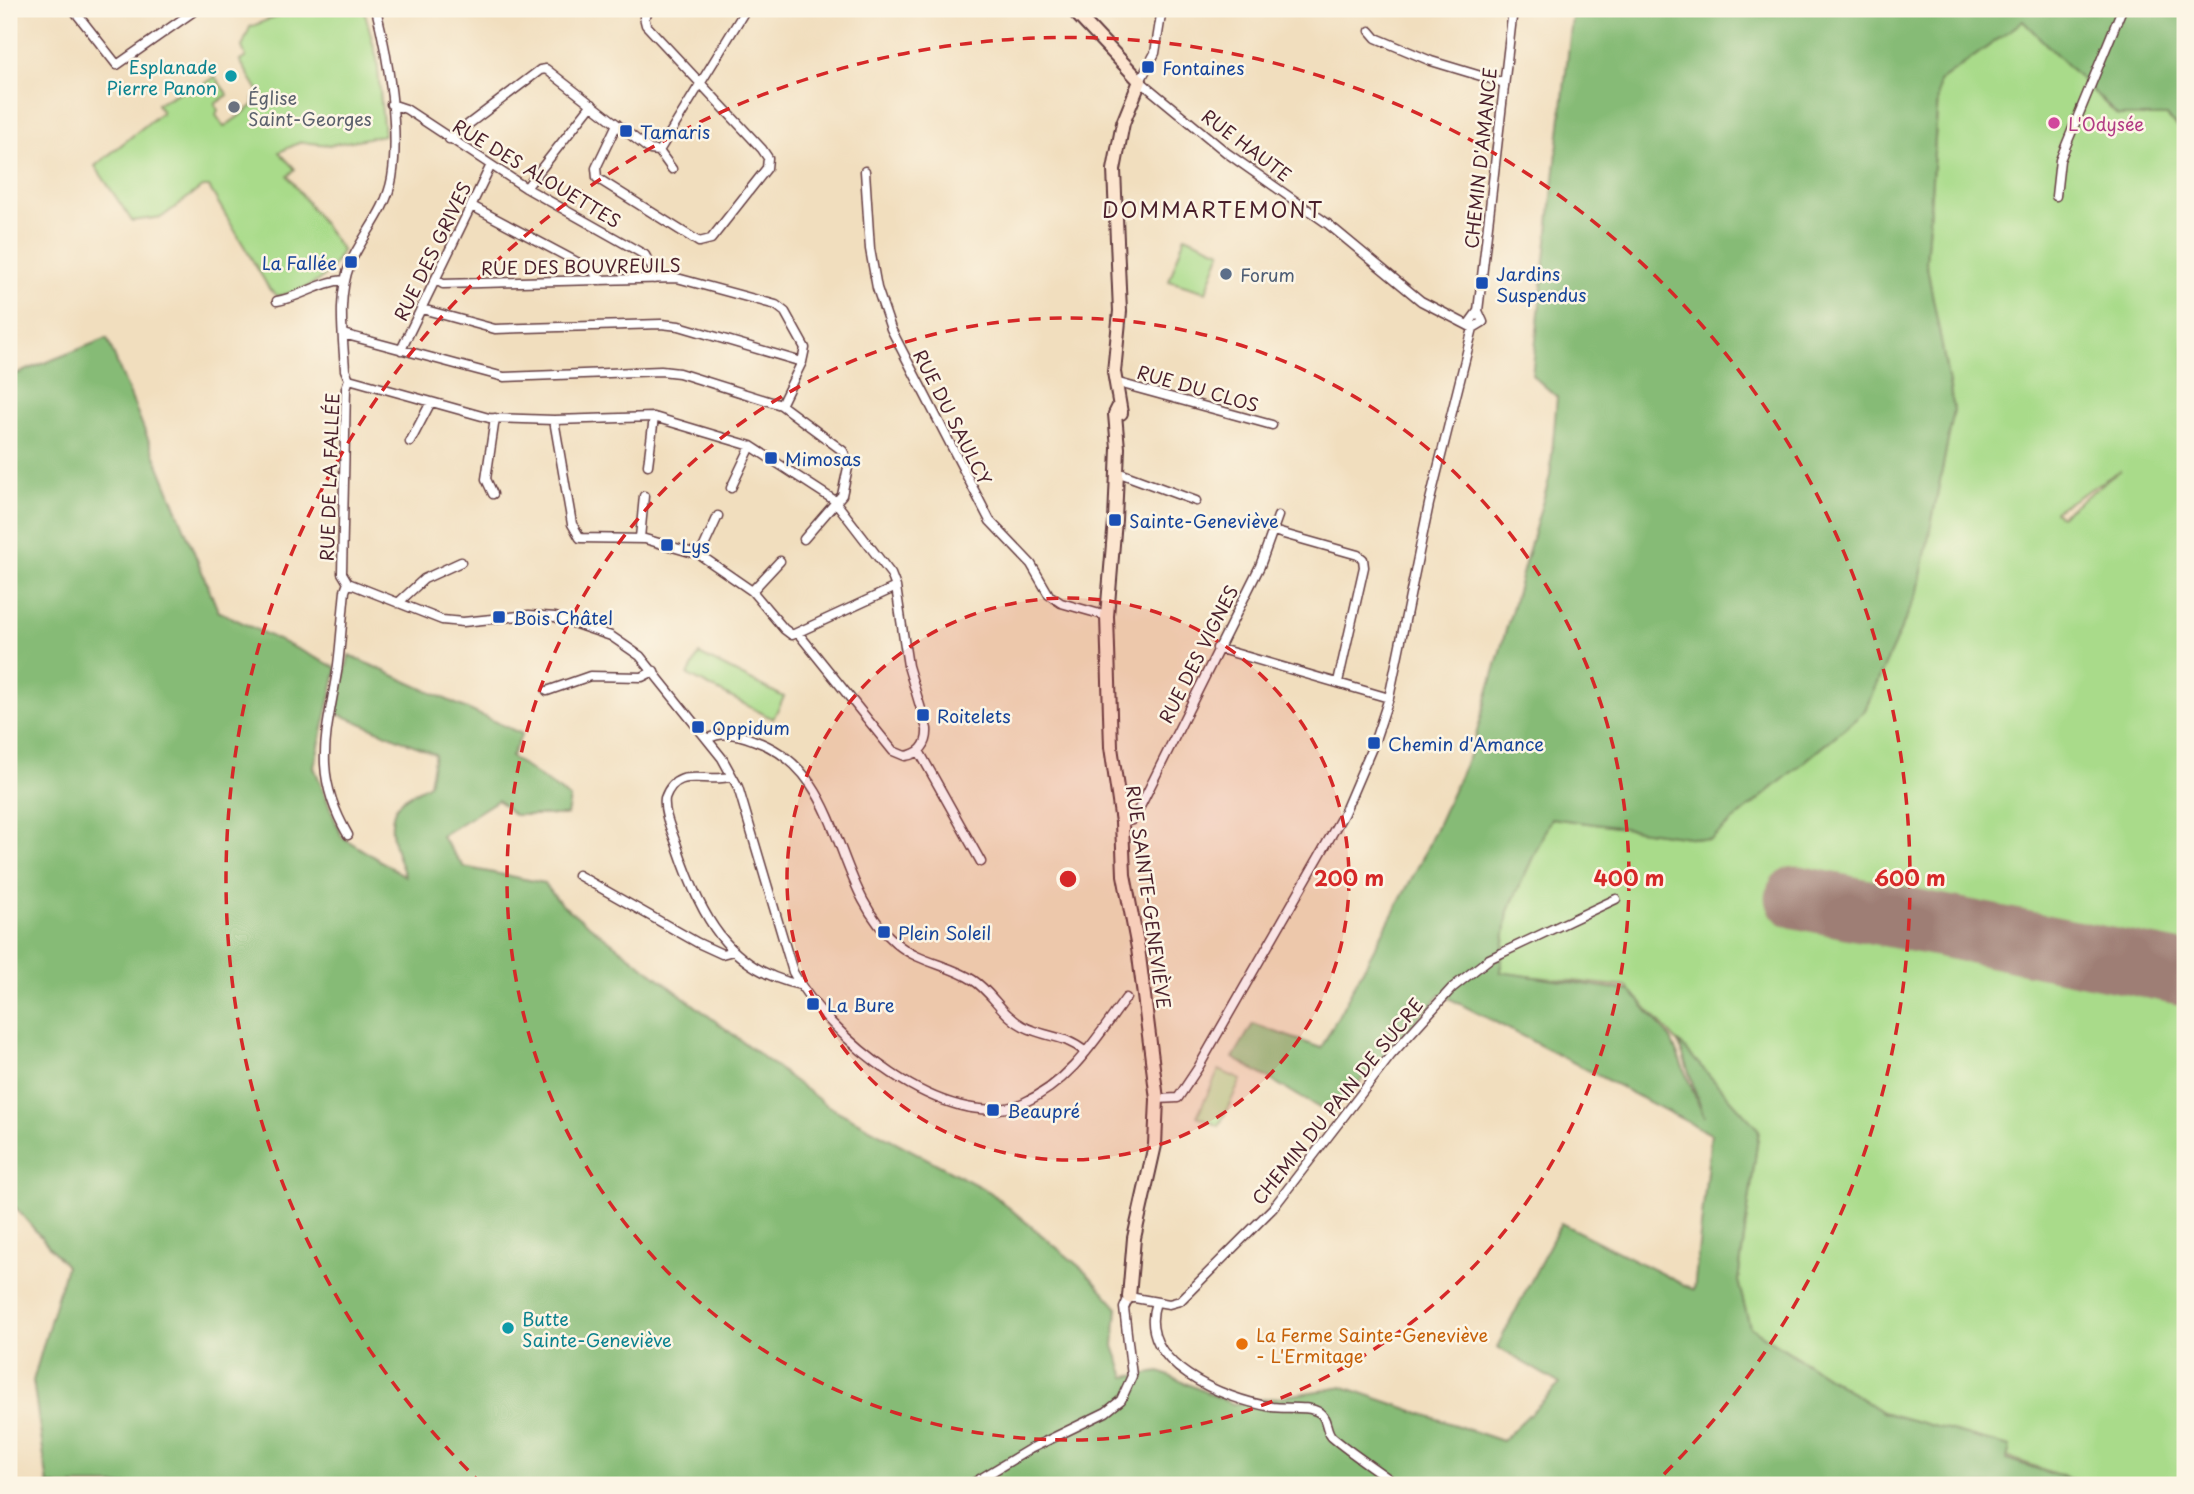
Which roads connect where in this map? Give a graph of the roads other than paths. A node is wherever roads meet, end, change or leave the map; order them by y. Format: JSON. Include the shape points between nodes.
{"nodes":[{"id":1,"x":74,"y":9,"type":"edge"},
{"id":2,"x":376,"y":9,"type":"edge"},
{"id":3,"x":651,"y":9,"type":"edge"},
{"id":4,"x":746,"y":9,"type":"edge"},
{"id":5,"x":1072,"y":9,"type":"edge"},
{"id":6,"x":1162,"y":9,"type":"edge"},
{"id":7,"x":1513,"y":9,"type":"edge"},
{"id":8,"x":2122,"y":9,"type":"edge"},
{"id":9,"x":194,"y":10,"type":"edge"},
{"id":10,"x":1370,"y":31,"type":"dead end"},
{"id":11,"x":1140,"y":81,"type":"junction"},
{"id":12,"x":1504,"y":83,"type":"junction"},
{"id":13,"x":701,"y":85,"type":"junction"},
{"id":14,"x":391,"y":104,"type":"junction"},
{"id":15,"x":592,"y":104,"type":"junction"},
{"id":16,"x":618,"y":124,"type":"junction"},
{"id":17,"x":449,"y":139,"type":"junction"},
{"id":18,"x":659,"y":151,"type":"junction"},
{"id":19,"x":491,"y":165,"type":"junction"},
{"id":20,"x":672,"y":169,"type":"dead end"},
{"id":21,"x":865,"y":172,"type":"dead end"},
{"id":22,"x":526,"y":188,"type":"junction"},
{"id":23,"x":2056,"y":196,"type":"dead end"},
{"id":24,"x":472,"y":206,"type":"junction"},
{"id":25,"x":654,"y":279,"type":"junction"},
{"id":26,"x":345,"y":280,"type":"junction"},
{"id":27,"x":436,"y":280,"type":"junction"},
{"id":28,"x":601,"y":280,"type":"junction"},
{"id":29,"x":278,"y":301,"type":"dead end"},
{"id":30,"x":422,"y":309,"type":"junction"},
{"id":31,"x":1473,"y":328,"type":"junction"},
{"id":32,"x":343,"y":334,"type":"junction"},
{"id":33,"x":401,"y":350,"type":"junction"},
{"id":34,"x":802,"y":362,"type":"junction"},
{"id":35,"x":349,"y":379,"type":"junction"},
{"id":36,"x":1115,"y":382,"type":"junction"},
{"id":37,"x":431,"y":402,"type":"junction"},
{"id":38,"x":781,"y":405,"type":"junction"},
{"id":39,"x":654,"y":417,"type":"junction"},
{"id":40,"x":495,"y":418,"type":"junction"},
{"id":41,"x":554,"y":420,"type":"junction"},
{"id":42,"x":1272,"y":425,"type":"dead end"},
{"id":43,"x":410,"y":442,"type":"dead end"},
{"id":44,"x":751,"y":446,"type":"junction"},
{"id":45,"x":648,"y":465,"type":"dead end"},
{"id":46,"x":1117,"y":472,"type":"junction"},
{"id":47,"x":731,"y":488,"type":"dead end"},
{"id":48,"x":493,"y":494,"type":"dead end"},
{"id":49,"x":644,"y":496,"type":"dead end"},
{"id":50,"x":1196,"y":501,"type":"dead end"},
{"id":51,"x":836,"y":502,"type":"junction"},
{"id":52,"x":718,"y":516,"type":"dead end"},
{"id":53,"x":1278,"y":516,"type":"dead end"},
{"id":54,"x":1273,"y":531,"type":"junction"},
{"id":55,"x":640,"y":538,"type":"junction"},
{"id":56,"x":804,"y":538,"type":"dead end"},
{"id":57,"x":700,"y":555,"type":"junction"},
{"id":58,"x":780,"y":561,"type":"dead end"},
{"id":59,"x":461,"y":562,"type":"dead end"},
{"id":60,"x":348,"y":583,"type":"junction"},
{"id":61,"x":896,"y":587,"type":"junction"},
{"id":62,"x":752,"y":591,"type":"junction"},
{"id":63,"x":398,"y":603,"type":"junction"},
{"id":64,"x":1107,"y":617,"type":"junction"},
{"id":65,"x":797,"y":634,"type":"junction"},
{"id":66,"x":1217,"y":648,"type":"junction"},
{"id":67,"x":654,"y":671,"type":"junction"},
{"id":68,"x":1338,"y":682,"type":"junction"},
{"id":69,"x":547,"y":691,"type":"dead end"},
{"id":70,"x":1389,"y":698,"type":"junction"},
{"id":71,"x":707,"y":739,"type":"junction"},
{"id":72,"x":919,"y":751,"type":"junction"},
{"id":73,"x":732,"y":776,"type":"junction"},
{"id":74,"x":1121,"y":818,"type":"junction"},
{"id":75,"x":348,"y":835,"type":"dead end"},
{"id":76,"x":981,"y":862,"type":"dead end"},
{"id":77,"x":578,"y":875,"type":"dead end"},
{"id":78,"x":1616,"y":899,"type":"dead end"},
{"id":79,"x":733,"y":951,"type":"junction"},
{"id":80,"x":800,"y":985,"type":"junction"},
{"id":81,"x":1126,"y":998,"type":"dead end"},
{"id":82,"x":1086,"y":1052,"type":"junction"},
{"id":83,"x":1157,"y":1099,"type":"junction"},
{"id":84,"x":1129,"y":1297,"type":"junction"},
{"id":85,"x":1156,"y":1301,"type":"junction"},
{"id":86,"x":970,"y":1485,"type":"edge"},
{"id":87,"x":1397,"y":1485,"type":"edge"}],
"edges":[{"from":1,"to":9,"type":"street","via":[[117,65]]},
{"from":2,"to":14,"type":"street","name":"RUE DE LA FALLÉE","via":[[388,62]]},
{"from":3,"to":13,"type":"street","via":[[644,18],[646,25]]},
{"from":4,"to":13,"type":"street"},
{"from":5,"to":11,"type":"street"},
{"from":6,"to":11,"type":"street","via":[[1155,53]]},
{"from":7,"to":12,"type":"street","name":"CHEMIN D'AMANCE"},
{"from":8,"to":23,"type":"street","via":[[2068,137]]},
{"from":10,"to":12,"type":"street","via":[[1376,38],[1431,61]]},
{"from":11,"to":31,"type":"street","name":"RUE HAUTE","via":[[1421,301]]},
{"from":11,"to":36,"type":"street","name":"RUE SAINTE-GENEVIÈVE","via":[[1123,122],[1114,170],[1120,276]]},
{"from":12,"to":31,"type":"street","name":"CHEMIN D'AMANCE","via":[[1478,310],[1483,323]]},
{"from":13,"to":16,"type":"street","via":[[762,149],[768,162],[709,241],[699,242],[599,181],[596,168]]},
{"from":13,"to":18,"type":"street"},
{"from":14,"to":17,"type":"street","name":"RUE DES ALOUETTES"},
{"from":14,"to":26,"type":"street","name":"RUE DE LA FALLÉE","via":[[392,178],[375,225]]},
{"from":15,"to":16,"type":"street"},
{"from":15,"to":17,"type":"street","via":[[551,71],[540,70]]},
{"from":15,"to":22,"type":"street"},
{"from":16,"to":18,"type":"street","via":[[650,150]]},
{"from":17,"to":19,"type":"street","name":"RUE DES ALOUETTES"},
{"from":18,"to":20,"type":"street"},
{"from":19,"to":22,"type":"street","name":"RUE DES ALOUETTES"},
{"from":19,"to":24,"type":"street","name":"RUE DES GRIVES"},
{"from":21,"to":64,"type":"street","name":"RUE DU SAULCY","via":[[870,249],[891,329],[990,521],[1031,564],[1049,595]]},
{"from":22,"to":25,"type":"street","name":"RUE DES ALOUETTES","via":[[645,255]]},
{"from":24,"to":27,"type":"street","name":"RUE DES GRIVES"},
{"from":24,"to":28,"type":"street","via":[[592,270]]},
{"from":25,"to":28,"type":"street","name":"RUE DES BOUVREUILS"},
{"from":25,"to":34,"type":"street","name":"RUE DES BOUVREUILS","via":[[687,279],[781,307],[805,348]]},
{"from":26,"to":29,"type":"street"},
{"from":26,"to":32,"type":"street","name":"RUE DE LA FALLÉE"},
{"from":27,"to":28,"type":"street","name":"RUE DES BOUVREUILS","via":[[443,284]]},
{"from":27,"to":30,"type":"street","name":"RUE DES GRIVES"},
{"from":30,"to":33,"type":"street","name":"RUE DES GRIVES"},
{"from":30,"to":34,"type":"street","via":[[495,329],[679,326]]},
{"from":31,"to":70,"type":"street","name":"CHEMIN D'AMANCE","via":[[1429,504]]},
{"from":32,"to":33,"type":"street"},
{"from":32,"to":35,"type":"street","name":"RUE DE LA FALLÉE"},
{"from":33,"to":38,"type":"street","via":[[504,377],[679,373]]},
{"from":34,"to":38,"type":"street"},
{"from":35,"to":37,"type":"street"},
{"from":35,"to":60,"type":"street","name":"RUE DE LA FALLÉE","via":[[342,573]]},
{"from":36,"to":42,"type":"street","name":"RUE DU CLOS"},
{"from":36,"to":46,"type":"street","name":"RUE SAINTE-GENEVIÈVE","via":[[1122,435]]},
{"from":37,"to":40,"type":"street"},
{"from":37,"to":43,"type":"street"},
{"from":38,"to":51,"type":"street","via":[[847,456],[845,486]]},
{"from":39,"to":41,"type":"street"},
{"from":39,"to":44,"type":"street"},
{"from":39,"to":45,"type":"street"},
{"from":40,"to":41,"type":"street"},
{"from":40,"to":48,"type":"street","via":[[486,479]]},
{"from":41,"to":55,"type":"street","via":[[576,535],[583,539]]},
{"from":44,"to":47,"type":"street"},
{"from":44,"to":51,"type":"street"},
{"from":46,"to":50,"type":"street"},
{"from":46,"to":64,"type":"street","name":"RUE SAINTE-GENEVIÈVE"},
{"from":49,"to":55,"type":"street"},
{"from":51,"to":56,"type":"street"},
{"from":51,"to":61,"type":"street"},
{"from":52,"to":57,"type":"street"},
{"from":53,"to":54,"type":"street","name":"RUE DES VIGNES"},
{"from":54,"to":66,"type":"street","name":"RUE DES VIGNES"},
{"from":54,"to":68,"type":"street","via":[[1363,559]]},
{"from":55,"to":57,"type":"street"},
{"from":57,"to":62,"type":"street"},
{"from":58,"to":62,"type":"street"},
{"from":59,"to":63,"type":"street","via":[[425,579]]},
{"from":60,"to":63,"type":"street"},
{"from":60,"to":75,"type":"street","name":"RUE DE LA FALLÉE","via":[[323,747],[326,785]]},
{"from":61,"to":65,"type":"street"},
{"from":61,"to":72,"type":"street","via":[[908,666],[928,729]]},
{"from":62,"to":65,"type":"street","via":[[786,632]]},
{"from":63,"to":67,"type":"street","via":[[449,621],[545,615],[581,624],[621,641]]},
{"from":64,"to":74,"type":"street","name":"RUE SAINTE-GENEVIÈVE","via":[[1111,747]]},
{"from":65,"to":72,"type":"street","via":[[893,751],[905,756]]},
{"from":66,"to":68,"type":"street"},
{"from":66,"to":74,"type":"street","name":"RUE DES VIGNES","via":[[1141,805]]},
{"from":67,"to":69,"type":"street","via":[[642,677],[590,676]]},
{"from":67,"to":71,"type":"street"},
{"from":68,"to":70,"type":"street"},
{"from":70,"to":83,"type":"street","name":"CHEMIN D'AMANCE","via":[[1344,813],[1223,1026],[1180,1096]]},
{"from":71,"to":73,"type":"street"},
{"from":71,"to":82,"type":"street","via":[[726,733],[759,742],[810,780],[835,826],[859,894],[879,927],[896,944],[975,981],[1018,1023],[1069,1039]]},
{"from":72,"to":76,"type":"street"},
{"from":73,"to":79,"type":"street","via":[[682,778],[670,787],[664,803],[695,897]]},
{"from":73,"to":80,"type":"street"},
{"from":74,"to":83,"type":"street","name":"RUE SAINTE-GENEVIÈVE","via":[[1124,875]]},
{"from":77,"to":79,"type":"street","via":[[698,943],[722,954]]},
{"from":78,"to":85,"type":"street","name":"CHEMIN DU PAIN DE SUCRE","via":[[1489,958],[1452,988],[1391,1055],[1263,1220],[1180,1301]]},
{"from":79,"to":80,"type":"street","via":[[774,977]]},
{"from":80,"to":82,"type":"street","via":[[827,1020],[863,1052],[905,1080],[957,1105],[993,1110],[1021,1104],[1063,1077]]},
{"from":81,"to":82,"type":"street"},
{"from":83,"to":84,"type":"street","name":"RUE SAINTE-GENEVIÈVE","via":[[1156,1144],[1134,1238]]},
{"from":84,"to":85,"type":"street","name":"CHEMIN DU PAIN DE SUCRE"},
{"from":84,"to":86,"type":"street","via":[[1124,1308],[1132,1376],[1117,1405]]},
{"from":85,"to":87,"type":"street","via":[[1153,1329],[1175,1367],[1222,1392],[1270,1407],[1316,1411],[1325,1419],[1331,1436]]}]}
